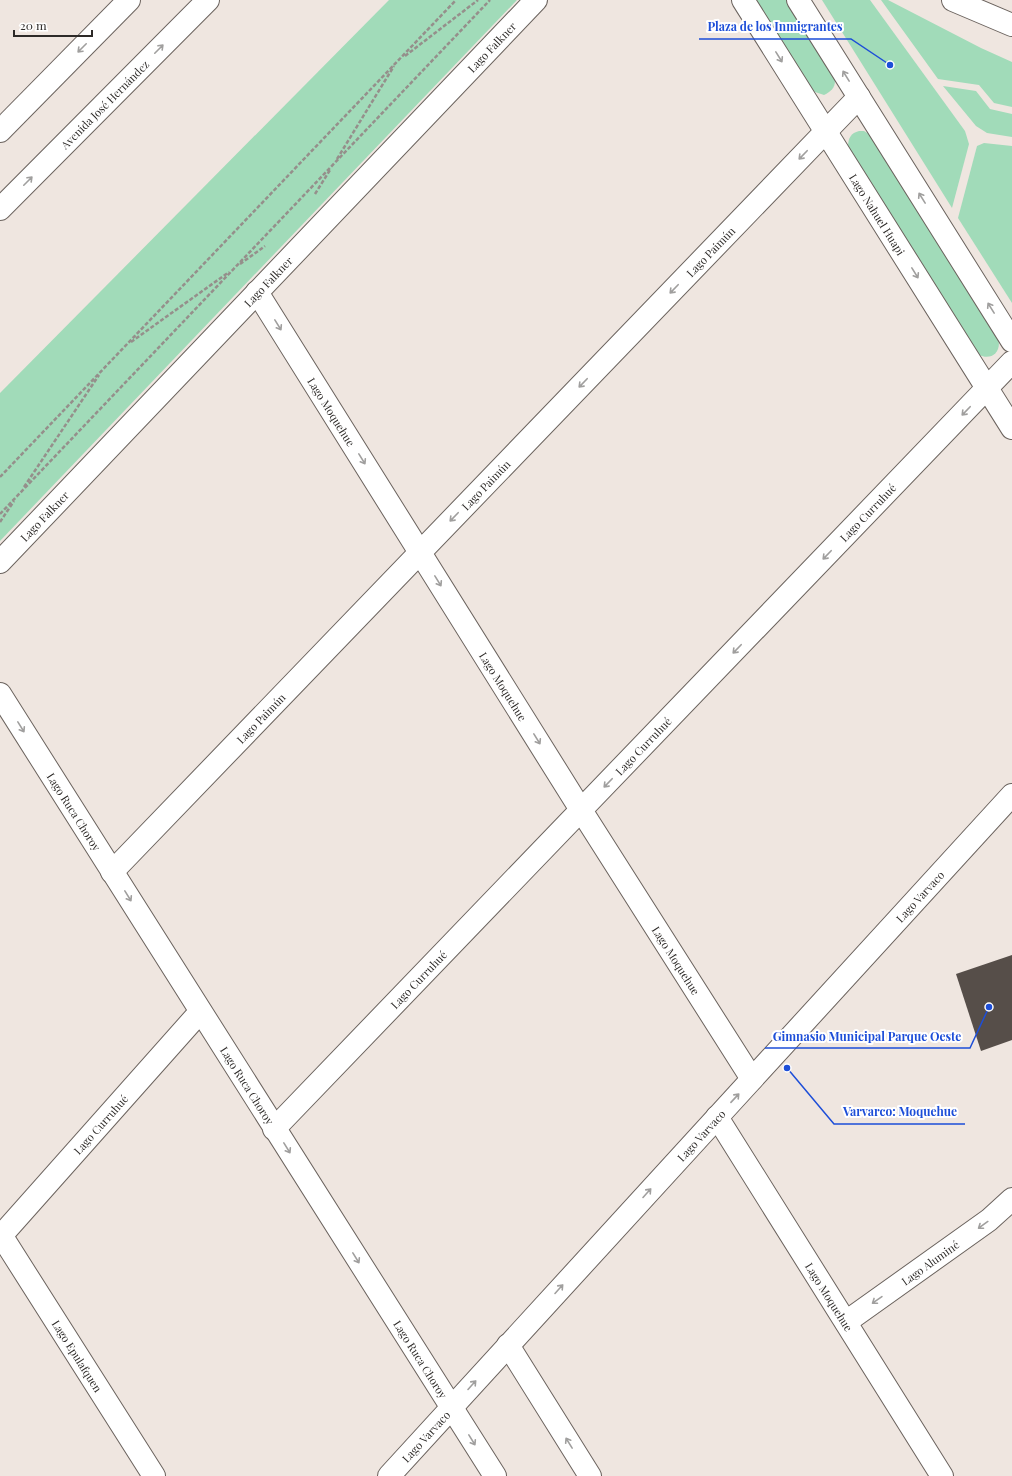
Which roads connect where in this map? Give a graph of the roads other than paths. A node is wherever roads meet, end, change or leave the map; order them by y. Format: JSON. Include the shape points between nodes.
{"nodes":[{"id":1,"x":129,"y":0,"type":"edge"},
{"id":2,"x":536,"y":0,"type":"edge"},
{"id":3,"x":743,"y":0,"type":"edge"},
{"id":4,"x":798,"y":0,"type":"edge"},
{"id":5,"x":954,"y":0,"type":"edge"},
{"id":6,"x":204,"y":2,"type":"edge"},
{"id":7,"x":1012,"y":25,"type":"edge"},
{"id":8,"x":859,"y":97,"type":"junction"},
{"id":9,"x":0,"y":131,"type":"edge"},
{"id":10,"x":826,"y":131,"type":"junction"},
{"id":11,"x":0,"y":209,"type":"edge"},
{"id":12,"x":257,"y":292,"type":"junction"},
{"id":13,"x":1012,"y":341,"type":"edge"},
{"id":14,"x":1012,"y":362,"type":"edge"},
{"id":15,"x":987,"y":388,"type":"junction"},
{"id":16,"x":1012,"y":428,"type":"edge"},
{"id":17,"x":420,"y":552,"type":"junction"},
{"id":18,"x":0,"y":562,"type":"edge"},
{"id":19,"x":0,"y":694,"type":"edge"},
{"id":20,"x":1012,"y":795,"type":"edge"},
{"id":21,"x":582,"y":810,"type":"junction"},
{"id":22,"x":112,"y":872,"type":"junction"},
{"id":23,"x":200,"y":1012,"type":"junction"},
{"id":24,"x":752,"y":1079,"type":"junction"},
{"id":25,"x":717,"y":1117,"type":"junction"},
{"id":26,"x":274,"y":1129,"type":"junction"},
{"id":27,"x":1012,"y":1199,"type":"edge"},
{"id":28,"x":1,"y":1236,"type":"edge"},
{"id":29,"x":846,"y":1322,"type":"junction"},
{"id":30,"x":508,"y":1345,"type":"junction"},
{"id":31,"x":452,"y":1407,"type":"junction"},
{"id":32,"x":154,"y":1476,"type":"edge"},
{"id":33,"x":389,"y":1476,"type":"edge"},
{"id":34,"x":495,"y":1476,"type":"edge"},
{"id":35,"x":590,"y":1476,"type":"edge"},
{"id":36,"x":942,"y":1476,"type":"edge"}],
"edges":[{"from":1,"to":9,"type":"street","one_way":true},
{"from":2,"to":12,"type":"street","name":"Lago Falkner"},
{"from":3,"to":10,"type":"street","name":"Lago Nahuel Huapi","one_way":true},
{"from":8,"to":4,"type":"street","one_way":true},
{"from":5,"to":7,"type":"street"},
{"from":11,"to":6,"type":"street","name":"Avenida José Hernández","one_way":true},
{"from":8,"to":10,"type":"street","name":"Lago Paimún"},
{"from":13,"to":8,"type":"street","one_way":true},
{"from":10,"to":15,"type":"street","name":"Lago Nahuel Huapi","one_way":true},
{"from":10,"to":17,"type":"street","name":"Lago Paimún","one_way":true},
{"from":12,"to":17,"type":"street","name":"Lago Moquehue","one_way":true},
{"from":12,"to":18,"type":"street","name":"Lago Falkner"},
{"from":14,"to":15,"type":"street","name":"Lago Curruhué"},
{"from":15,"to":16,"type":"street","name":"Lago Nahuel Huapi"},
{"from":15,"to":21,"type":"street","name":"Lago Curruhué","one_way":true},
{"from":17,"to":21,"type":"street","name":"Lago Moquehue","one_way":true},
{"from":17,"to":22,"type":"street","name":"Lago Paimún"},
{"from":19,"to":22,"type":"street","name":"Lago Ruca Choroy","one_way":true},
{"from":20,"to":24,"type":"street","name":"Lago Varvaco"},
{"from":21,"to":24,"type":"street","name":"Lago Moquehue"},
{"from":21,"to":26,"type":"street","name":"Lago Curruhué"},
{"from":22,"to":23,"type":"street","name":"Lago Ruca Choroy","one_way":true},
{"from":23,"to":26,"type":"street","name":"Lago Ruca Choroy"},
{"from":23,"to":28,"type":"street","name":"Lago Curruhué"},
{"from":25,"to":24,"type":"street","name":"Lago Varvaco","one_way":true},
{"from":25,"to":29,"type":"street","name":"Lago Moquehue"},
{"from":30,"to":25,"type":"street","name":"Lago Varvaco","one_way":true},
{"from":26,"to":31,"type":"street","name":"Lago Ruca Choroy","one_way":true},
{"from":27,"to":29,"type":"street","name":"Lago Aluminé","one_way":true,"via":[[983,1224]]},
{"from":28,"to":32,"type":"street","name":"Lago Epulafquen"},
{"from":29,"to":36,"type":"street","name":"Lago Moquehue"},
{"from":31,"to":30,"type":"street","name":"Lago Varvaco","one_way":true},
{"from":35,"to":30,"type":"street","one_way":true},
{"from":31,"to":33,"type":"street","name":"Lago Varvaco"},
{"from":31,"to":34,"type":"street","name":"Lago Ruca Choroy","one_way":true}]}
